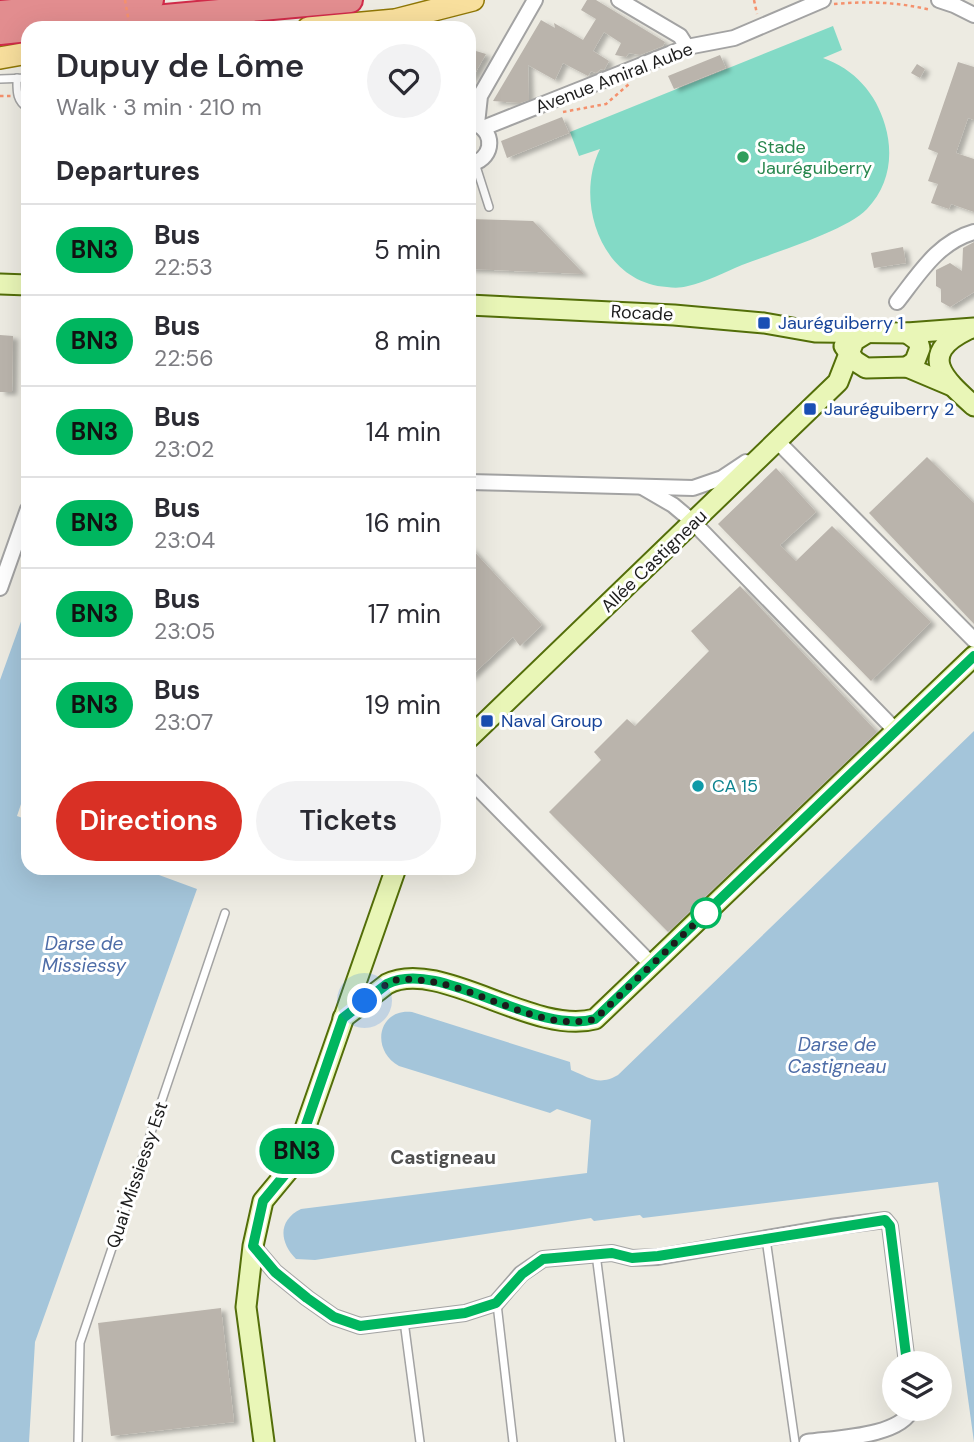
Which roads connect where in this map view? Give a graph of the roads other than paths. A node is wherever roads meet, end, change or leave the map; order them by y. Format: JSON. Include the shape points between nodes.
{"nodes":[{"id":1,"x":151,"y":0,"type":"edge"},
{"id":2,"x":350,"y":0,"type":"edge"},
{"id":3,"x":473,"y":0,"type":"edge"},
{"id":4,"x":535,"y":0,"type":"edge"},
{"id":5,"x":619,"y":0,"type":"edge"},
{"id":6,"x":826,"y":2,"type":"edge"},
{"id":7,"x":792,"y":6,"type":"edge"},
{"id":8,"x":937,"y":6,"type":"edge"},
{"id":9,"x":0,"y":13,"type":"edge"},
{"id":10,"x":974,"y":15,"type":"edge"},
{"id":11,"x":121,"y":21,"type":"edge"},
{"id":12,"x":384,"y":21,"type":"edge"},
{"id":13,"x":0,"y":32,"type":"edge"},
{"id":14,"x":21,"y":42,"type":"edge"},
{"id":15,"x":687,"y":47,"type":"junction"},
{"id":16,"x":21,"y":48,"type":"edge"},
{"id":17,"x":0,"y":57,"type":"edge"},
{"id":18,"x":17,"y":78,"type":"junction"},
{"id":19,"x":21,"y":78,"type":"edge"},
{"id":20,"x":0,"y":79,"type":"edge"},
{"id":21,"x":21,"y":103,"type":"edge"},
{"id":22,"x":476,"y":125,"type":"edge"},
{"id":23,"x":476,"y":161,"type":"edge"},
{"id":24,"x":476,"y":173,"type":"edge"},
{"id":25,"x":489,"y":206,"type":"dead end"},
{"id":26,"x":974,"y":232,"type":"edge"},
{"id":27,"x":0,"y":284,"type":"edge"},
{"id":28,"x":21,"y":285,"type":"edge"},
{"id":29,"x":897,"y":302,"type":"dead end"},
{"id":30,"x":476,"y":305,"type":"edge"},
{"id":31,"x":971,"y":329,"type":"edge"},
{"id":32,"x":815,"y":332,"type":"junction"},
{"id":33,"x":867,"y":333,"type":"junction"},
{"id":34,"x":907,"y":333,"type":"junction"},
{"id":35,"x":849,"y":352,"type":"junction"},
{"id":36,"x":907,"y":367,"type":"junction"},
{"id":37,"x":877,"y":369,"type":"junction"},
{"id":38,"x":838,"y":382,"type":"junction"},
{"id":39,"x":952,"y":386,"type":"junction"},
{"id":40,"x":974,"y":406,"type":"edge"},
{"id":41,"x":778,"y":442,"type":"junction"},
{"id":42,"x":476,"y":482,"type":"edge"},
{"id":43,"x":640,"y":487,"type":"junction"},
{"id":44,"x":694,"y":522,"type":"junction"},
{"id":45,"x":21,"y":529,"type":"edge"},
{"id":46,"x":0,"y":588,"type":"edge"},
{"id":47,"x":974,"y":640,"type":"edge"},
{"id":48,"x":974,"y":656,"type":"edge"},
{"id":49,"x":476,"y":731,"type":"edge"},
{"id":50,"x":896,"y":731,"type":"junction"},
{"id":51,"x":476,"y":786,"type":"edge"},
{"id":52,"x":394,"y":875,"type":"edge"},
{"id":53,"x":225,"y":912,"type":"dead end"},
{"id":54,"x":652,"y":965,"type":"junction"},
{"id":55,"x":343,"y":1018,"type":"junction"},
{"id":56,"x":766,"y":1238,"type":"junction"},
{"id":57,"x":253,"y":1246,"type":"junction"},
{"id":58,"x":596,"y":1254,"type":"junction"},
{"id":59,"x":496,"y":1303,"type":"junction"},
{"id":60,"x":404,"y":1321,"type":"junction"},
{"id":61,"x":906,"y":1351,"type":"edge"},
{"id":62,"x":904,"y":1421,"type":"edge"},
{"id":63,"x":78,"y":1442,"type":"edge"},
{"id":64,"x":264,"y":1442,"type":"edge"},
{"id":65,"x":421,"y":1442,"type":"edge"},
{"id":66,"x":513,"y":1442,"type":"edge"},
{"id":67,"x":620,"y":1442,"type":"edge"},
{"id":68,"x":795,"y":1442,"type":"edge"},
{"id":69,"x":807,"y":1442,"type":"edge"}],
"edges":[{"from":1,"to":9,"type":"highway"},
{"from":2,"to":11,"type":"highway"},
{"from":3,"to":12,"type":"main road"},
{"from":4,"to":22,"type":"street","via":[[480,96]]},
{"from":5,"to":15,"type":"street","via":[[680,36]]},
{"from":6,"to":7,"type":"street","name":"Avenue Amiral Aube"},
{"from":7,"to":15,"type":"street","name":"Avenue Amiral Aube","via":[[734,38]]},
{"from":8,"to":10,"type":"street","via":[[954,5]]},
{"from":13,"to":14,"type":"highway"},
{"from":15,"to":22,"type":"street","name":"Avenue Amiral Aube"},
{"from":16,"to":17,"type":"main road"},
{"from":18,"to":19,"type":"lane"},
{"from":18,"to":20,"type":"lane"},
{"from":18,"to":21,"type":"lane"},
{"from":22,"to":23,"type":"street","via":[[489,137],[489,150]]},
{"from":24,"to":25,"type":"lane"},
{"from":26,"to":29,"type":"street","via":[[957,236],[930,260]]},
{"from":27,"to":28,"type":"street"},
{"from":30,"to":32,"type":"street","name":"Rocade","via":[[687,316]]},
{"from":31,"to":34,"type":"street"},
{"from":31,"to":39,"type":"street","via":[[944,345],[940,353],[939,369]]},
{"from":32,"to":33,"type":"street"},
{"from":32,"to":35,"type":"street"},
{"from":33,"to":34,"type":"street"},
{"from":33,"to":35,"type":"street","via":[[853,341]]},
{"from":34,"to":36,"type":"street","via":[[920,348]]},
{"from":35,"to":37,"type":"street","via":[[861,365]]},
{"from":35,"to":38,"type":"street"},
{"from":36,"to":37,"type":"street"},
{"from":36,"to":39,"type":"street"},
{"from":37,"to":38,"type":"street"},
{"from":38,"to":41,"type":"street","name":"Allée Castigneau"},
{"from":39,"to":40,"type":"street"},
{"from":41,"to":43,"type":"street","via":[[722,478],[693,488]]},
{"from":41,"to":44,"type":"street","name":"Allée Castigneau"},
{"from":41,"to":47,"type":"street"},
{"from":42,"to":43,"type":"street"},
{"from":43,"to":44,"type":"street"},
{"from":44,"to":49,"type":"street","name":"Allée Castigneau"},
{"from":44,"to":50,"type":"street"},
{"from":45,"to":46,"type":"street"},
{"from":48,"to":50,"type":"street"},
{"from":50,"to":54,"type":"street"},
{"from":51,"to":54,"type":"street"},
{"from":52,"to":55,"type":"street"},
{"from":53,"to":63,"type":"lane","name":"Quai Missiessy Est","via":[[80,1343]]},
{"from":54,"to":55,"type":"street","via":[[595,1019],[575,1023],[413,979],[387,984]]},
{"from":55,"to":57,"type":"street","via":[[292,1166],[263,1201]]},
{"from":56,"to":58,"type":"street","via":[[658,1256]]},
{"from":56,"to":61,"type":"street","via":[[885,1220],[890,1226]]},
{"from":56,"to":68,"type":"lane"},
{"from":57,"to":60,"type":"street","via":[[275,1272],[334,1317],[360,1326]]},
{"from":57,"to":64,"type":"street","via":[[246,1307]]},
{"from":58,"to":59,"type":"street","via":[[543,1259]]},
{"from":58,"to":67,"type":"lane"},
{"from":59,"to":60,"type":"street","via":[[465,1313]]},
{"from":59,"to":66,"type":"lane"},
{"from":60,"to":65,"type":"lane"},
{"from":62,"to":69,"type":"street","via":[[892,1429]]}]}
